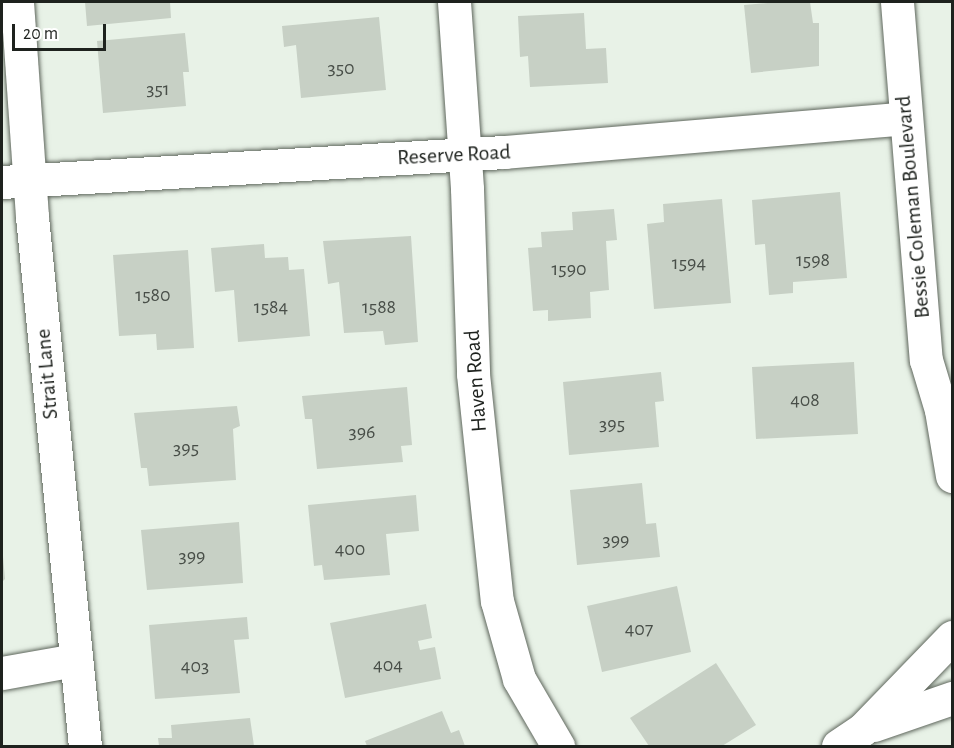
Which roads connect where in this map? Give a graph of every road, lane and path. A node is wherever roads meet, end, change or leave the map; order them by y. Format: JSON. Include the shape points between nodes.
{"nodes":[{"id":1,"x":17,"y":2,"type":"edge"},
{"id":2,"x":454,"y":2,"type":"edge"},
{"id":3,"x":897,"y":2,"type":"edge"},
{"id":4,"x":906,"y":118,"type":"junction"},
{"id":5,"x":464,"y":154,"type":"junction"},
{"id":6,"x":16,"y":181,"type":"edge"},
{"id":7,"x":947,"y":419,"type":"edge"},
{"id":8,"x":952,"y":476,"type":"edge"},
{"id":9,"x":952,"y":638,"type":"edge"},
{"id":10,"x":75,"y":660,"type":"junction"},
{"id":11,"x":2,"y":673,"type":"edge"},
{"id":12,"x":952,"y":698,"type":"edge"},
{"id":13,"x":851,"y":738,"type":"edge"},
{"id":14,"x":85,"y":747,"type":"edge"},
{"id":15,"x":558,"y":747,"type":"edge"}],
"edges":[{"from":1,"to":6,"type":"street","name":"Strait Lane"},
{"from":2,"to":5,"type":"street","name":"Haven Road"},
{"from":3,"to":4,"type":"street","name":"Bessie Coleman Boulevard"},
{"from":4,"to":5,"type":"street","name":"Reserve Road"},
{"from":4,"to":7,"type":"street","name":"Bessie Coleman Boulevard","via":[[926,360]]},
{"from":5,"to":6,"type":"street","name":"Reserve Road"},
{"from":5,"to":15,"type":"street","name":"Haven Road","via":[[473,374],[497,601],[519,679]]},
{"from":6,"to":10,"type":"street","name":"Strait Lane"},
{"from":7,"to":8,"type":"street","name":"Bessie Coleman Boulevard"},
{"from":9,"to":13,"type":"street"},
{"from":10,"to":11,"type":"street"},
{"from":10,"to":14,"type":"street","name":"Strait Lane"},
{"from":12,"to":13,"type":"street"}]}
